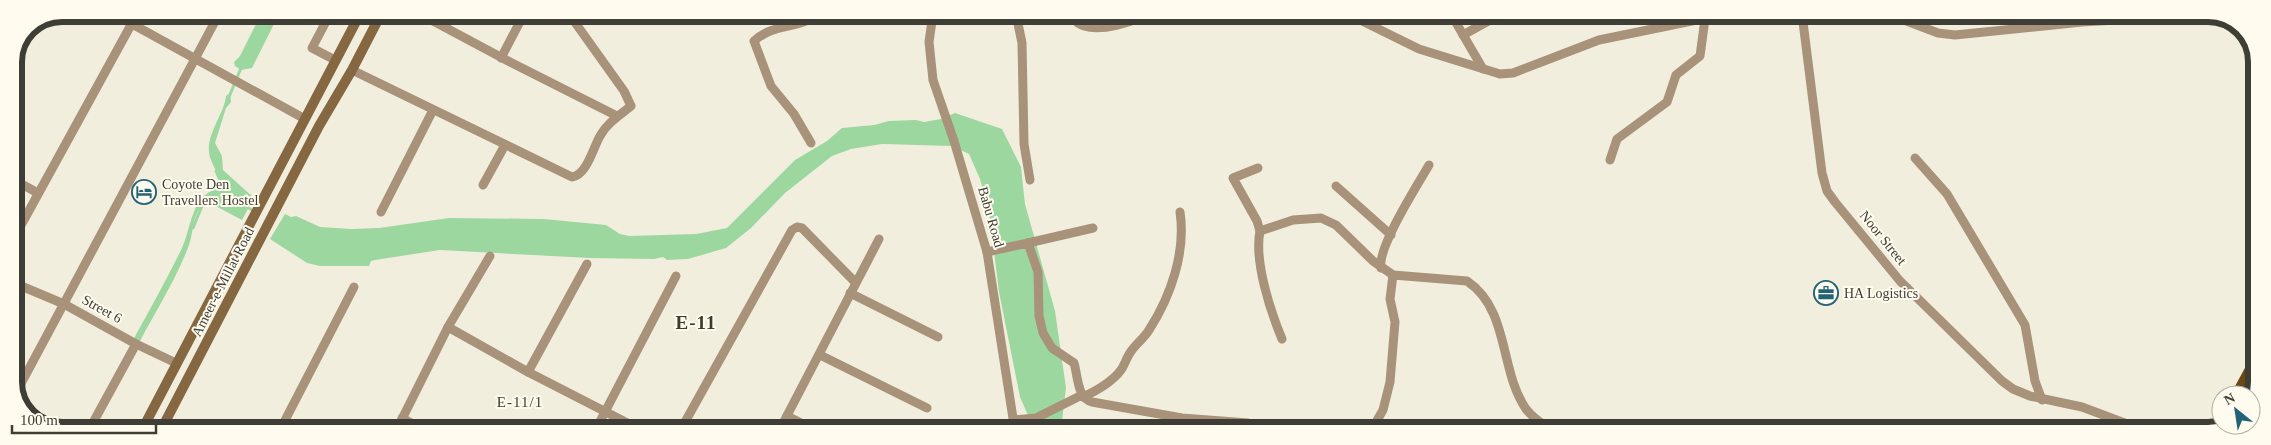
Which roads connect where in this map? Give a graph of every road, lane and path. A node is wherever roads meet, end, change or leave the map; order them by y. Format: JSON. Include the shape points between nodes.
{"nodes":[{"id":1,"x":128,"y":22,"type":"edge"},
{"id":2,"x":214,"y":22,"type":"edge"},
{"id":3,"x":326,"y":22,"type":"edge"},
{"id":4,"x":356,"y":22,"type":"edge"},
{"id":5,"x":377,"y":22,"type":"edge"},
{"id":6,"x":435,"y":22,"type":"edge"},
{"id":7,"x":520,"y":22,"type":"edge"},
{"id":8,"x":575,"y":22,"type":"edge"},
{"id":9,"x":804,"y":22,"type":"edge"},
{"id":10,"x":932,"y":22,"type":"edge"},
{"id":11,"x":1018,"y":22,"type":"edge"},
{"id":12,"x":1075,"y":22,"type":"edge"},
{"id":13,"x":1125,"y":22,"type":"edge"},
{"id":14,"x":1362,"y":22,"type":"edge"},
{"id":15,"x":1456,"y":22,"type":"edge"},
{"id":16,"x":1487,"y":22,"type":"edge"},
{"id":17,"x":1690,"y":22,"type":"edge"},
{"id":18,"x":1705,"y":22,"type":"edge"},
{"id":19,"x":1803,"y":22,"type":"edge"},
{"id":20,"x":1909,"y":22,"type":"edge"},
{"id":21,"x":2079,"y":22,"type":"edge"},
{"id":22,"x":131,"y":24,"type":"junction"},
{"id":23,"x":1463,"y":35,"type":"junction"},
{"id":24,"x":194,"y":58,"type":"junction"},
{"id":25,"x":501,"y":58,"type":"junction"},
{"id":26,"x":335,"y":60,"type":"junction"},
{"id":27,"x":1483,"y":69,"type":"junction"},
{"id":28,"x":352,"y":70,"type":"junction"},
{"id":29,"x":433,"y":110,"type":"junction"},
{"id":30,"x":617,"y":116,"type":"junction"},
{"id":31,"x":305,"y":119,"type":"junction"},
{"id":32,"x":319,"y":126,"type":"junction"},
{"id":33,"x":811,"y":143,"type":"dead end"},
{"id":34,"x":505,"y":145,"type":"junction"},
{"id":35,"x":1915,"y":158,"type":"dead end"},
{"id":36,"x":1610,"y":160,"type":"dead end"},
{"id":37,"x":1428,"y":165,"type":"dead end"},
{"id":38,"x":1258,"y":168,"type":"dead end"},
{"id":39,"x":1030,"y":180,"type":"dead end"},
{"id":40,"x":22,"y":185,"type":"edge"},
{"id":41,"x":484,"y":185,"type":"dead end"},
{"id":42,"x":1336,"y":186,"type":"dead end"},
{"id":43,"x":38,"y":193,"type":"junction"},
{"id":44,"x":381,"y":212,"type":"dead end"},
{"id":45,"x":1180,"y":212,"type":"dead end"},
{"id":46,"x":22,"y":222,"type":"edge"},
{"id":47,"x":1093,"y":228,"type":"dead end"},
{"id":48,"x":1260,"y":231,"type":"junction"},
{"id":49,"x":1391,"y":235,"type":"junction"},
{"id":50,"x":879,"y":239,"type":"dead end"},
{"id":51,"x":1028,"y":243,"type":"junction"},
{"id":52,"x":987,"y":252,"type":"junction"},
{"id":53,"x":490,"y":256,"type":"dead end"},
{"id":54,"x":586,"y":264,"type":"dead end"},
{"id":55,"x":1381,"y":268,"type":"junction"},
{"id":56,"x":1393,"y":275,"type":"junction"},
{"id":57,"x":676,"y":276,"type":"dead end"},
{"id":58,"x":855,"y":282,"type":"junction"},
{"id":59,"x":23,"y":287,"type":"edge"},
{"id":60,"x":354,"y":287,"type":"dead end"},
{"id":61,"x":850,"y":293,"type":"junction"},
{"id":62,"x":64,"y":304,"type":"junction"},
{"id":63,"x":448,"y":327,"type":"junction"},
{"id":64,"x":938,"y":337,"type":"dead end"},
{"id":65,"x":1282,"y":339,"type":"dead end"},
{"id":66,"x":136,"y":344,"type":"junction"},
{"id":67,"x":820,"y":355,"type":"junction"},
{"id":68,"x":176,"y":362,"type":"junction"},
{"id":69,"x":528,"y":372,"type":"junction"},
{"id":70,"x":23,"y":380,"type":"edge"},
{"id":71,"x":1082,"y":396,"type":"junction"},
{"id":72,"x":2042,"y":400,"type":"junction"},
{"id":73,"x":927,"y":408,"type":"dead end"},
{"id":74,"x":606,"y":410,"type":"junction"},
{"id":75,"x":787,"y":416,"type":"junction"},
{"id":76,"x":402,"y":418,"type":"junction"},
{"id":77,"x":1013,"y":420,"type":"joint"},
{"id":78,"x":93,"y":422,"type":"edge"},
{"id":79,"x":146,"y":422,"type":"edge"},
{"id":80,"x":165,"y":422,"type":"edge"},
{"id":81,"x":284,"y":422,"type":"edge"},
{"id":82,"x":400,"y":422,"type":"edge"},
{"id":83,"x":410,"y":422,"type":"edge"},
{"id":84,"x":600,"y":422,"type":"edge"},
{"id":85,"x":627,"y":422,"type":"edge"},
{"id":86,"x":685,"y":422,"type":"edge"},
{"id":87,"x":784,"y":422,"type":"edge"},
{"id":88,"x":799,"y":422,"type":"edge"},
{"id":89,"x":1226,"y":422,"type":"edge"},
{"id":90,"x":1376,"y":422,"type":"edge"},
{"id":91,"x":1542,"y":422,"type":"edge"},
{"id":92,"x":2122,"y":422,"type":"edge"}],
"edges":[{"from":1,"to":22,"type":"street"},
{"from":2,"to":24,"type":"street"},
{"from":3,"to":26,"type":"street","via":[[312,48]]},
{"from":4,"to":26,"type":"main road","name":"Ameer-e-Millat Road"},
{"from":5,"to":28,"type":"main road","name":"Ameer-e-Millat Road"},
{"from":6,"to":25,"type":"street"},
{"from":7,"to":25,"type":"street"},
{"from":8,"to":30,"type":"street","via":[[624,91],[631,106]]},
{"from":9,"to":33,"type":"street","via":[[767,31],[754,41],[771,86],[794,114]]},
{"from":10,"to":52,"type":"street","name":"Babu Road","via":[[929,42],[933,80]]},
{"from":11,"to":39,"type":"street","via":[[1022,43],[1024,144]]},
{"from":12,"to":13,"type":"street","via":[[1095,28]]},
{"from":14,"to":27,"type":"street","via":[[1419,49]]},
{"from":15,"to":23,"type":"street"},
{"from":16,"to":23,"type":"street"},
{"from":17,"to":27,"type":"street","via":[[1599,40],[1513,73],[1500,74]]},
{"from":18,"to":36,"type":"street","via":[[1700,56],[1676,75],[1667,102],[1616,139]]},
{"from":19,"to":72,"type":"street","name":"Noor Street","via":[[1827,191],[1900,281],[2002,381],[2012,389]]},
{"from":20,"to":21,"type":"street","via":[[1938,33],[1955,35]]},
{"from":22,"to":24,"type":"street"},
{"from":22,"to":43,"type":"street"},
{"from":23,"to":27,"type":"street"},
{"from":24,"to":31,"type":"street"},
{"from":24,"to":62,"type":"street"},
{"from":25,"to":30,"type":"street"},
{"from":26,"to":31,"type":"main road","name":"Ameer-e-Millat Road"},
{"from":28,"to":29,"type":"street"},
{"from":28,"to":32,"type":"main road","name":"Ameer-e-Millat Road"},
{"from":29,"to":34,"type":"street"},
{"from":29,"to":44,"type":"street"},
{"from":30,"to":34,"type":"street","via":[[600,135],[576,177],[572,178]]},
{"from":31,"to":32,"type":"main road"},
{"from":31,"to":68,"type":"main road","name":"Ameer-e-Millat Road"},
{"from":32,"to":80,"type":"main road","name":"Ameer-e-Millat Road"},
{"from":34,"to":41,"type":"street"},
{"from":35,"to":72,"type":"street","via":[[1947,194],[2025,325],[2034,381]]},
{"from":37,"to":49,"type":"street"},
{"from":38,"to":48,"type":"street","via":[[1233,178],[1258,221]]},
{"from":40,"to":43,"type":"street"},
{"from":42,"to":49,"type":"street"},
{"from":43,"to":46,"type":"street"},
{"from":45,"to":71,"type":"street","via":[[1178,262],[1160,311],[1120,371],[1100,388]]},
{"from":47,"to":51,"type":"street"},
{"from":48,"to":55,"type":"street","via":[[1293,220],[1327,220],[1341,229]]},
{"from":48,"to":65,"type":"street","via":[[1260,267]]},
{"from":49,"to":55,"type":"street","via":[[1381,259]]},
{"from":50,"to":58,"type":"street"},
{"from":51,"to":52,"type":"street"},
{"from":51,"to":71,"type":"street","via":[[1038,272],[1039,316],[1044,333],[1052,348],[1074,363]]},
{"from":52,"to":77,"type":"street","name":"Babu Road"},
{"from":53,"to":63,"type":"street"},
{"from":54,"to":69,"type":"street"},
{"from":55,"to":56,"type":"street"},
{"from":56,"to":90,"type":"street","via":[[1390,299],[1395,322],[1390,382]]},
{"from":56,"to":91,"type":"street","via":[[1466,281],[1476,287],[1500,328],[1514,385],[1527,410]]},
{"from":57,"to":74,"type":"street"},
{"from":58,"to":61,"type":"street"},
{"from":58,"to":86,"type":"street","via":[[802,228],[792,230]]},
{"from":59,"to":62,"type":"street","name":"Street 6"},
{"from":60,"to":81,"type":"street"},
{"from":61,"to":64,"type":"street"},
{"from":61,"to":67,"type":"street"},
{"from":62,"to":66,"type":"street","name":"Street 6"},
{"from":62,"to":70,"type":"street"},
{"from":63,"to":69,"type":"street"},
{"from":63,"to":76,"type":"street"},
{"from":66,"to":68,"type":"street","name":"Street 6"},
{"from":66,"to":78,"type":"street"},
{"from":67,"to":73,"type":"street"},
{"from":67,"to":75,"type":"street"},
{"from":68,"to":79,"type":"main road","name":"Ameer-e-Millat Road"},
{"from":69,"to":74,"type":"street"},
{"from":71,"to":77,"type":"street","via":[[1036,418]]},
{"from":71,"to":89,"type":"street","via":[[1092,402],[1151,413]]},
{"from":72,"to":92,"type":"street","name":"Noor Street","via":[[2082,407]]},
{"from":74,"to":84,"type":"street"},
{"from":74,"to":85,"type":"street"},
{"from":75,"to":87,"type":"street"},
{"from":75,"to":88,"type":"street"},
{"from":76,"to":82,"type":"street"},
{"from":76,"to":83,"type":"street"}]}
